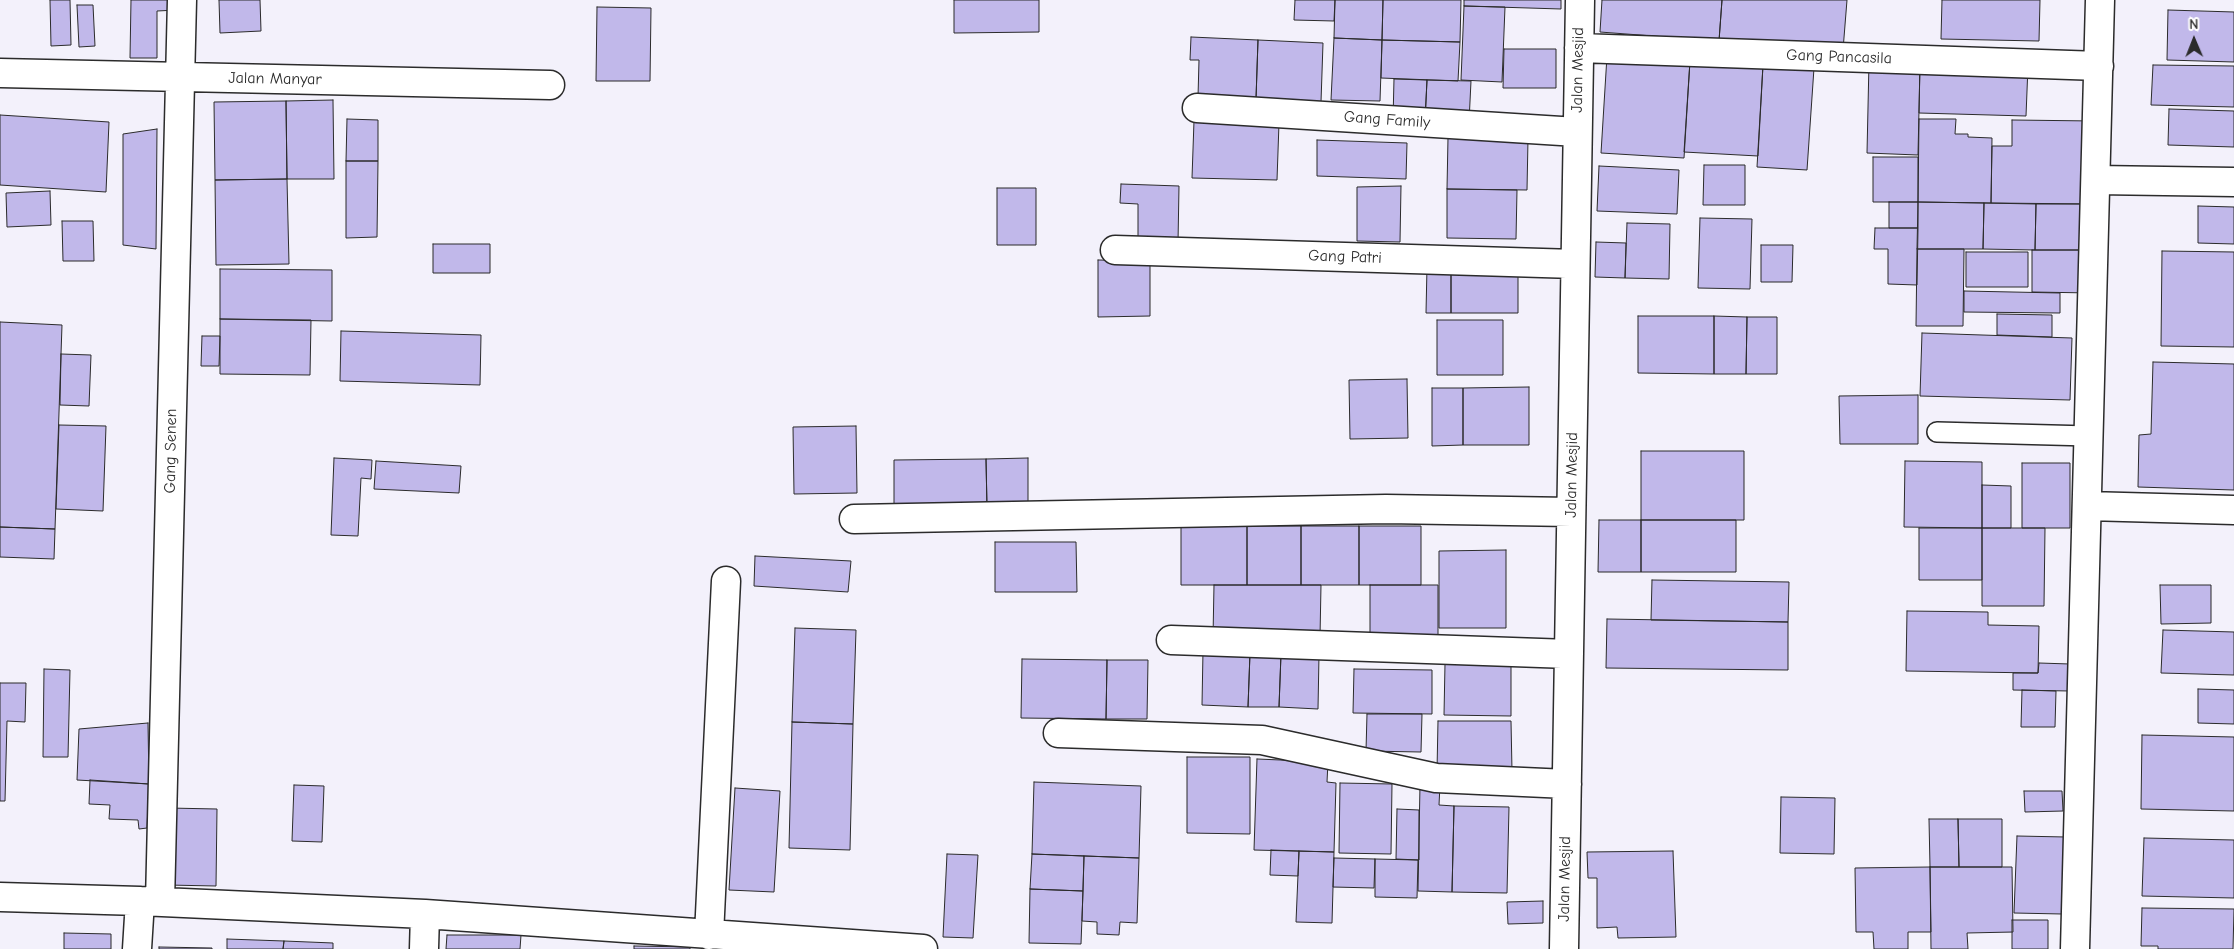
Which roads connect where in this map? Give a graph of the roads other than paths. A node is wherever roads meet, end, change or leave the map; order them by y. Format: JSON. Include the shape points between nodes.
{"nodes":[{"id":1,"x":182,"y":0,"type":"edge"},
{"id":2,"x":1580,"y":0,"type":"edge"},
{"id":3,"x":2100,"y":0,"type":"edge"},
{"id":4,"x":1579,"y":48,"type":"junction"},
{"id":5,"x":2099,"y":66,"type":"junction"},
{"id":6,"x":0,"y":73,"type":"edge"},
{"id":7,"x":180,"y":77,"type":"junction"},
{"id":8,"x":550,"y":85,"type":"dead end"},
{"id":9,"x":1197,"y":108,"type":"dead end"},
{"id":10,"x":1577,"y":132,"type":"junction"},
{"id":11,"x":2096,"y":180,"type":"junction"},
{"id":12,"x":2234,"y":182,"type":"edge"},
{"id":13,"x":1115,"y":250,"type":"dead end"},
{"id":14,"x":1575,"y":264,"type":"junction"},
{"id":15,"x":1937,"y":432,"type":"dead end"},
{"id":16,"x":2089,"y":436,"type":"junction"},
{"id":17,"x":2087,"y":506,"type":"junction"},
{"id":18,"x":2234,"y":510,"type":"edge"},
{"id":19,"x":1572,"y":512,"type":"junction"},
{"id":20,"x":854,"y":519,"type":"dead end"},
{"id":21,"x":726,"y":581,"type":"dead end"},
{"id":22,"x":1171,"y":640,"type":"dead end"},
{"id":23,"x":1569,"y":654,"type":"junction"},
{"id":24,"x":1058,"y":733,"type":"dead end"},
{"id":25,"x":1566,"y":784,"type":"junction"},
{"id":26,"x":0,"y":897,"type":"edge"},
{"id":27,"x":150,"y":902,"type":"junction"},
{"id":28,"x":425,"y":914,"type":"junction"},
{"id":29,"x":709,"y":935,"type":"junction"},
{"id":30,"x":137,"y":949,"type":"edge"},
{"id":31,"x":424,"y":949,"type":"edge"},
{"id":32,"x":923,"y":949,"type":"edge"},
{"id":33,"x":1564,"y":949,"type":"edge"},
{"id":34,"x":2075,"y":949,"type":"edge"}],
"edges":[{"from":1,"to":7,"type":"street","name":"Gang Senen"},
{"from":2,"to":4,"type":"street","name":"Jalan Mesjid"},
{"from":3,"to":5,"type":"street"},
{"from":4,"to":5,"type":"street","name":"Gang Pancasila"},
{"from":4,"to":10,"type":"street","name":"Jalan Mesjid"},
{"from":5,"to":11,"type":"street"},
{"from":6,"to":7,"type":"street","name":"Jalan Manyar"},
{"from":7,"to":8,"type":"street","name":"Jalan Manyar"},
{"from":7,"to":27,"type":"street","name":"Gang Senen"},
{"from":9,"to":10,"type":"street","name":"Gang Family"},
{"from":10,"to":14,"type":"street","name":"Jalan Mesjid"},
{"from":11,"to":12,"type":"street"},
{"from":11,"to":16,"type":"street"},
{"from":13,"to":14,"type":"street","name":"Gang Patri"},
{"from":14,"to":19,"type":"street","name":"Jalan Mesjid"},
{"from":15,"to":16,"type":"lane"},
{"from":16,"to":17,"type":"street"},
{"from":17,"to":18,"type":"street"},
{"from":17,"to":34,"type":"street"},
{"from":19,"to":20,"type":"street","via":[[1386,509]]},
{"from":19,"to":23,"type":"street","name":"Jalan Mesjid"},
{"from":21,"to":29,"type":"street"},
{"from":22,"to":23,"type":"street"},
{"from":23,"to":25,"type":"street","name":"Jalan Mesjid"},
{"from":24,"to":25,"type":"street","via":[[1262,740],[1436,778]]},
{"from":25,"to":33,"type":"street","name":"Jalan Mesjid"},
{"from":26,"to":27,"type":"street"},
{"from":27,"to":28,"type":"street"},
{"from":27,"to":30,"type":"street","name":"Gang Senen"},
{"from":28,"to":29,"type":"street"},
{"from":28,"to":31,"type":"street"},
{"from":29,"to":32,"type":"street"}]}
